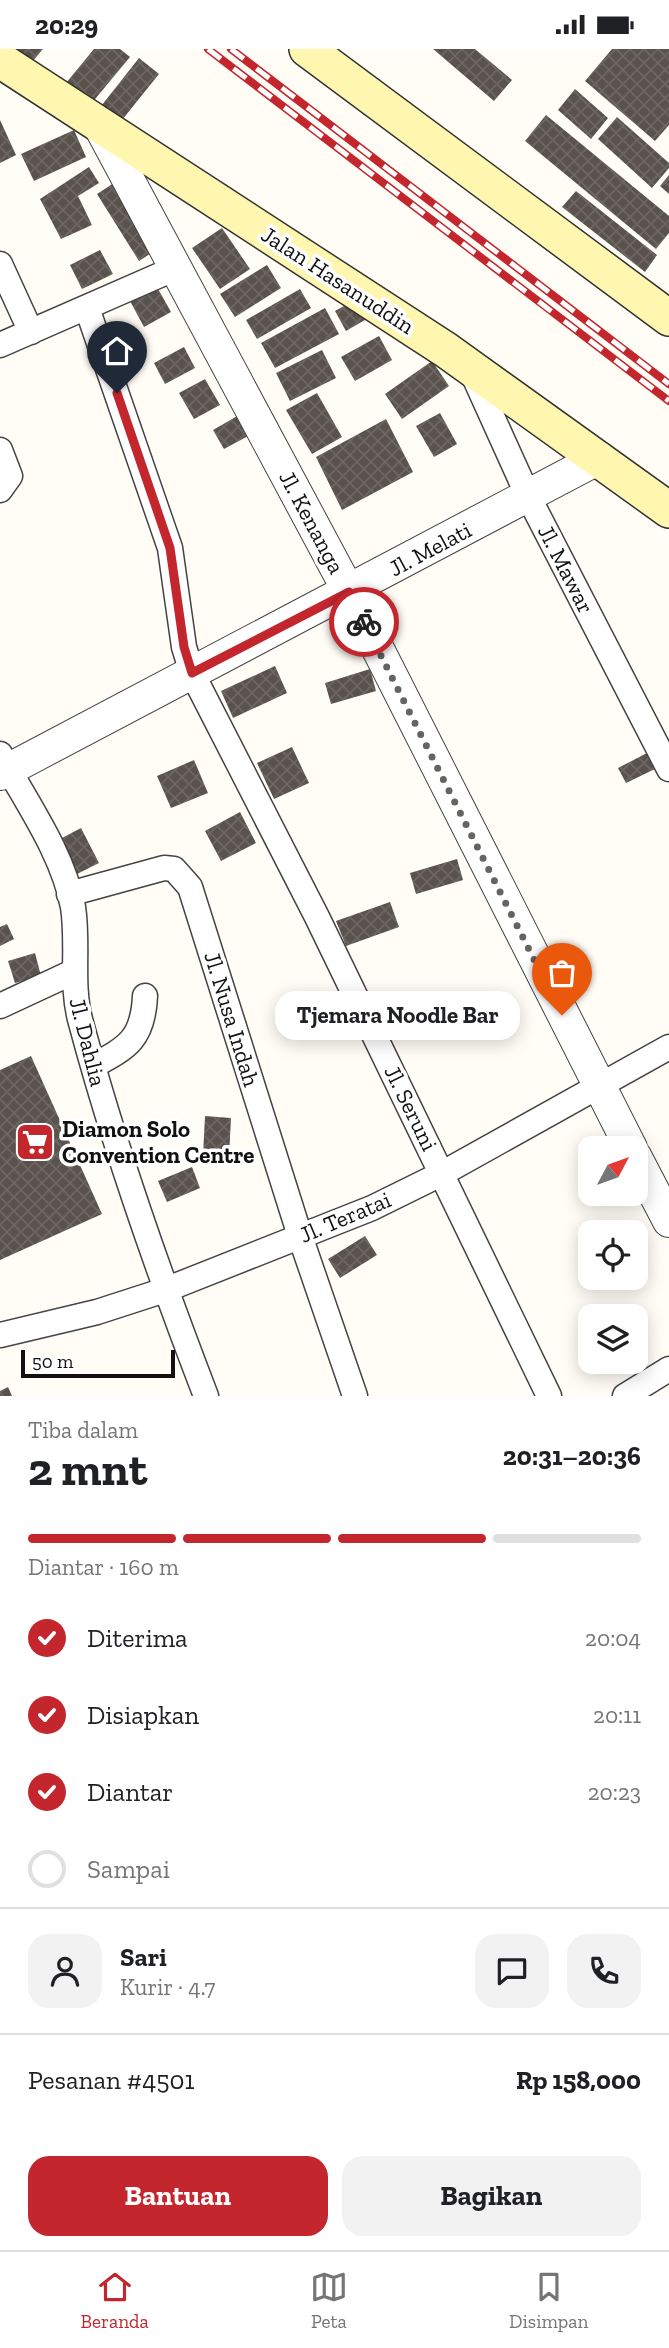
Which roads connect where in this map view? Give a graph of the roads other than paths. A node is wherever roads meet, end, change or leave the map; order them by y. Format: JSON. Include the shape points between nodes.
{"nodes":[{"id":1,"x":307,"y":49,"type":"edge"},
{"id":2,"x":0,"y":60,"type":"edge"},
{"id":3,"x":99,"y":125,"type":"junction"},
{"id":4,"x":0,"y":264,"type":"edge"},
{"id":5,"x":176,"y":268,"type":"junction"},
{"id":6,"x":88,"y":308,"type":"junction"},
{"id":7,"x":669,"y":318,"type":"edge"},
{"id":8,"x":31,"y":333,"type":"junction"},
{"id":9,"x":0,"y":345,"type":"edge"},
{"id":10,"x":469,"y":366,"type":"junction"},
{"id":11,"x":0,"y":450,"type":"edge"},
{"id":12,"x":599,"y":458,"type":"junction"},
{"id":13,"x":0,"y":490,"type":"edge"},
{"id":14,"x":528,"y":496,"type":"junction"},
{"id":15,"x":669,"y":510,"type":"edge"},
{"id":16,"x":349,"y":592,"type":"junction"},
{"id":17,"x":192,"y":673,"type":"junction"},
{"id":18,"x":3,"y":766,"type":"edge"},
{"id":19,"x":669,"y":769,"type":"edge"},
{"id":20,"x":69,"y":894,"type":"junction"},
{"id":21,"x":74,"y":972,"type":"junction"},
{"id":22,"x":145,"y":996,"type":"dead end"},
{"id":23,"x":0,"y":1006,"type":"edge"},
{"id":24,"x":669,"y":1047,"type":"edge"},
{"id":25,"x":93,"y":1066,"type":"junction"},
{"id":26,"x":598,"y":1085,"type":"junction"},
{"id":27,"x":625,"y":1136,"type":"edge"},
{"id":28,"x":443,"y":1173,"type":"junction"},
{"id":29,"x":648,"y":1181,"type":"edge"},
{"id":30,"x":669,"y":1221,"type":"edge"},
{"id":31,"x":300,"y":1236,"type":"junction"},
{"id":32,"x":165,"y":1290,"type":"junction"},
{"id":33,"x":0,"y":1335,"type":"edge"},
{"id":34,"x":669,"y":1369,"type":"edge"},
{"id":35,"x":206,"y":1396,"type":"edge"},
{"id":36,"x":355,"y":1396,"type":"edge"},
{"id":37,"x":549,"y":1396,"type":"edge"},
{"id":38,"x":625,"y":1396,"type":"edge"}],
"edges":[{"from":1,"to":7,"type":"main road"},
{"from":2,"to":3,"type":"main road","name":"Jalan Hasanuddin"},
{"from":3,"to":5,"type":"street","name":"Jl. Kenanga"},
{"from":3,"to":10,"type":"main road","name":"Jalan Hasanuddin"},
{"from":4,"to":8,"type":"street"},
{"from":5,"to":6,"type":"street"},
{"from":5,"to":16,"type":"street","name":"Jl. Kenanga"},
{"from":6,"to":8,"type":"street"},
{"from":6,"to":17,"type":"street","name":"Jl. Seruni","via":[[170,548]]},
{"from":8,"to":9,"type":"street"},
{"from":10,"to":12,"type":"main road","name":"Jalan Hasanuddin"},
{"from":10,"to":14,"type":"street","name":"Jl. Mawar"},
{"from":11,"to":13,"type":"street","via":[[10,476]]},
{"from":12,"to":14,"type":"street","name":"Jl. Melati"},
{"from":12,"to":15,"type":"main road","name":"Jalan Hasanuddin"},
{"from":14,"to":16,"type":"street","name":"Jl. Melati"},
{"from":14,"to":19,"type":"street","name":"Jl. Mawar"},
{"from":16,"to":17,"type":"street","name":"Jl. Melati"},
{"from":16,"to":26,"type":"street","name":"Jl. Kenanga"},
{"from":17,"to":18,"type":"street","name":"Jl. Melati"},
{"from":17,"to":28,"type":"street","name":"Jl. Seruni"},
{"from":18,"to":20,"type":"street","name":"Jl. Dahlia","via":[[53,850]]},
{"from":20,"to":21,"type":"street","name":"Jl. Dahlia"},
{"from":20,"to":31,"type":"street","name":"Jl. Nusa Indah","via":[[164,867],[174,869],[190,887]]},
{"from":21,"to":23,"type":"street"},
{"from":21,"to":25,"type":"street","name":"Jl. Dahlia","via":[[78,1013]]},
{"from":22,"to":25,"type":"street","via":[[144,1019],[135,1038]]},
{"from":24,"to":26,"type":"street","name":"Jl. Teratai"},
{"from":25,"to":32,"type":"street","name":"Jl. Dahlia"},
{"from":26,"to":27,"type":"street","name":"Jl. Kenanga"},
{"from":26,"to":28,"type":"street","name":"Jl. Teratai"},
{"from":28,"to":31,"type":"street","name":"Jl. Teratai"},
{"from":28,"to":37,"type":"street","name":"Jl. Seruni"},
{"from":29,"to":30,"type":"street"},
{"from":31,"to":32,"type":"street","name":"Jl. Teratai"},
{"from":31,"to":36,"type":"street","name":"Jl. Nusa Indah"},
{"from":32,"to":33,"type":"street","name":"Jl. Teratai"},
{"from":32,"to":35,"type":"street","name":"Jl. Dahlia"},
{"from":34,"to":38,"type":"street"}]}
